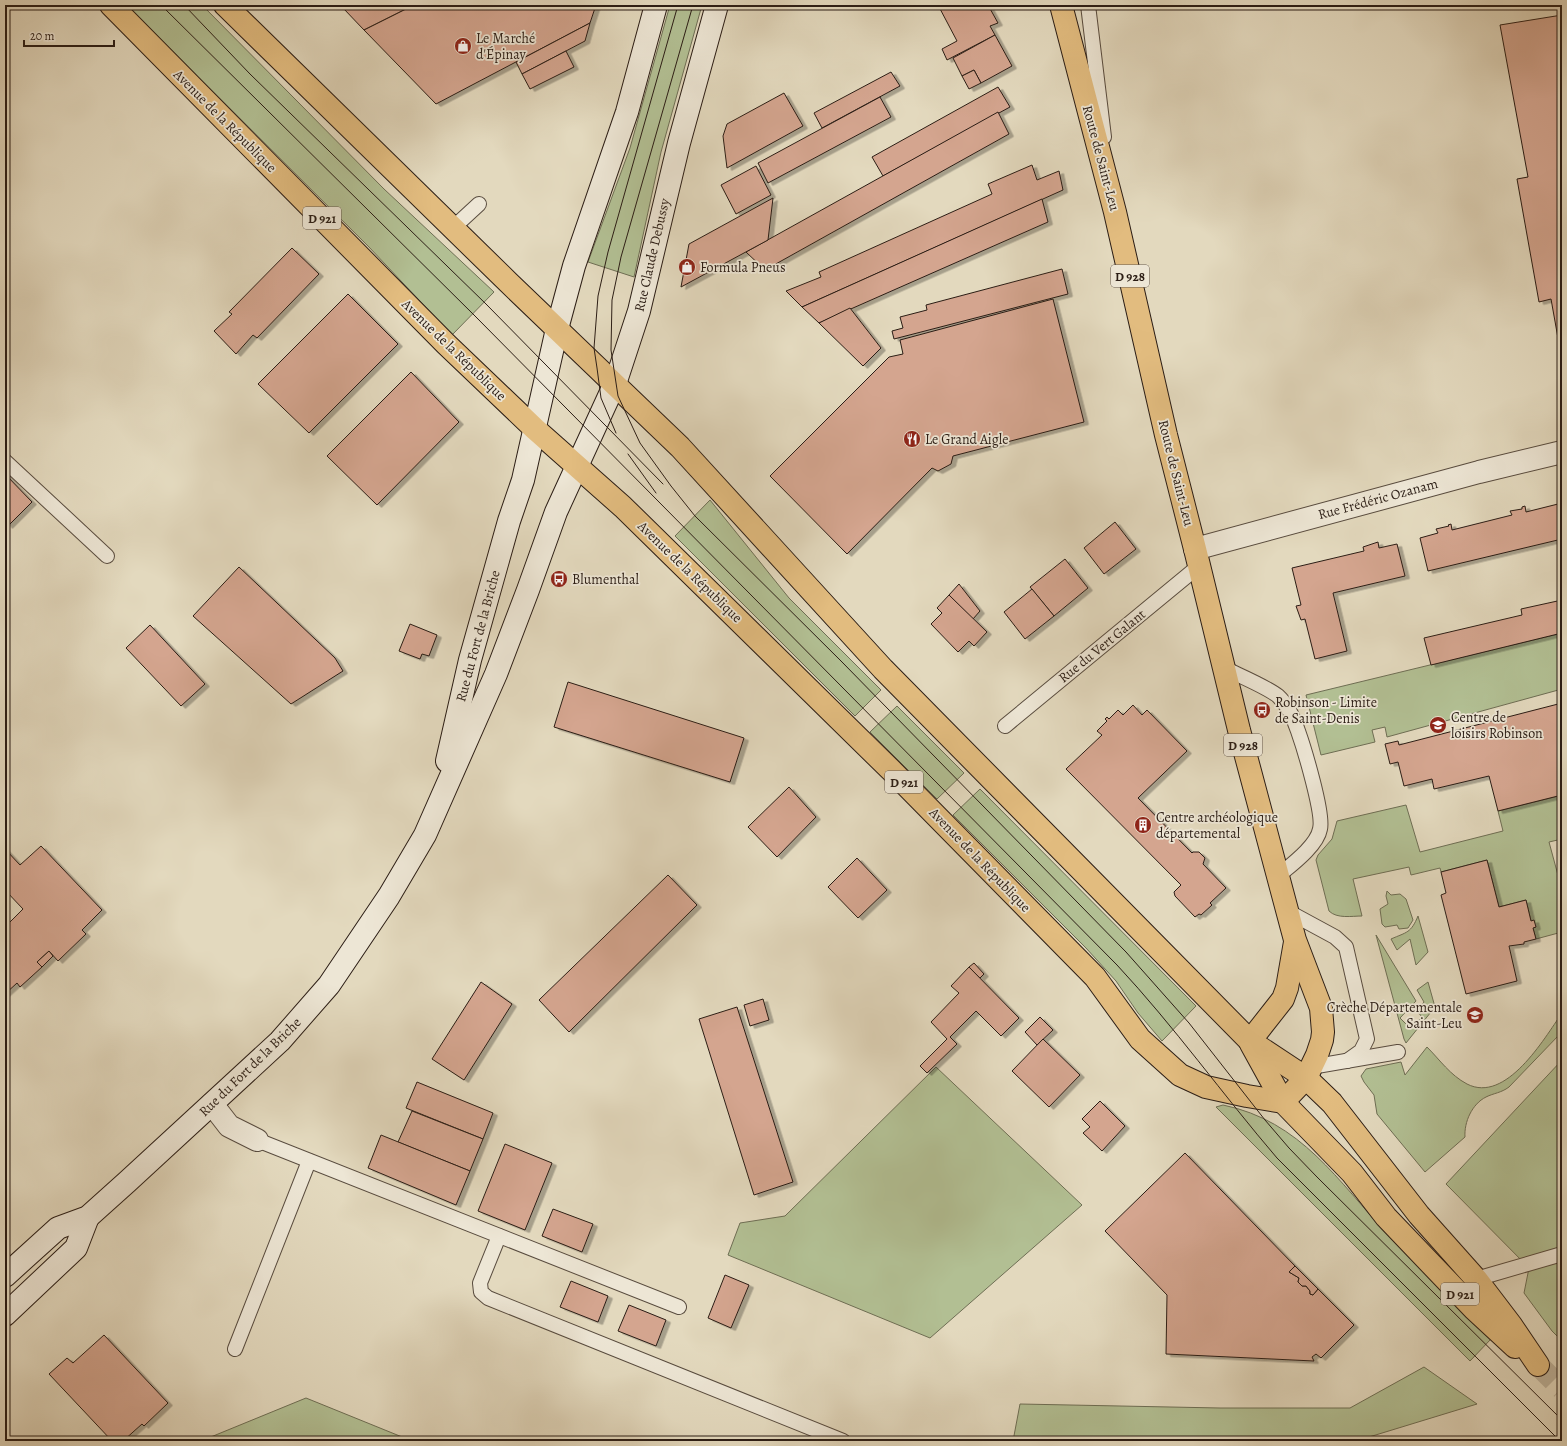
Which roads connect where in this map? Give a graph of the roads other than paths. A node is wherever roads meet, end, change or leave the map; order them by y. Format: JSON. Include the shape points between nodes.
{"nodes":[{"id":1,"x":111,"y":5,"type":"edge"},
{"id":2,"x":226,"y":5,"type":"edge"},
{"id":3,"x":656,"y":5,"type":"edge"},
{"id":4,"x":717,"y":5,"type":"edge"},
{"id":5,"x":1061,"y":5,"type":"edge"},
{"id":6,"x":1088,"y":5,"type":"edge"},
{"id":7,"x":478,"y":204,"type":"dead end"},
{"id":8,"x":1115,"y":212,"type":"junction"},
{"id":9,"x":453,"y":228,"type":"junction"},
{"id":10,"x":557,"y":329,"type":"junction"},
{"id":11,"x":615,"y":385,"type":"junction"},
{"id":12,"x":535,"y":429,"type":"junction"},
{"id":13,"x":1562,"y":452,"type":"edge"},
{"id":14,"x":5,"y":461,"type":"edge"},
{"id":15,"x":577,"y":466,"type":"junction"},
{"id":16,"x":563,"y":496,"type":"joint"},
{"id":17,"x":107,"y":556,"type":"dead end"},
{"id":18,"x":1197,"y":557,"type":"junction"},
{"id":19,"x":1224,"y":668,"type":"junction"},
{"id":20,"x":1004,"y":726,"type":"dead end"},
{"id":21,"x":435,"y":812,"type":"junction"},
{"id":22,"x":1278,"y":876,"type":"junction"},
{"id":23,"x":1287,"y":911,"type":"junction"},
{"id":24,"x":1295,"y":940,"type":"junction"},
{"id":25,"x":1250,"y":1041,"type":"junction"},
{"id":26,"x":1398,"y":1052,"type":"dead end"},
{"id":27,"x":1347,"y":1061,"type":"junction"},
{"id":28,"x":1308,"y":1072,"type":"junction"},
{"id":29,"x":1283,"y":1102,"type":"junction"},
{"id":30,"x":212,"y":1104,"type":"junction"},
{"id":31,"x":257,"y":1140,"type":"joint"},
{"id":32,"x":309,"y":1161,"type":"junction"},
{"id":33,"x":88,"y":1217,"type":"junction"},
{"id":34,"x":499,"y":1236,"type":"junction"},
{"id":35,"x":1562,"y":1254,"type":"edge"},
{"id":36,"x":5,"y":1276,"type":"edge"},
{"id":37,"x":1476,"y":1279,"type":"junction"},
{"id":38,"x":679,"y":1307,"type":"dead end"},
{"id":39,"x":5,"y":1315,"type":"edge"},
{"id":40,"x":235,"y":1349,"type":"dead end"},
{"id":41,"x":843,"y":1441,"type":"edge"}],
"edges":[{"from":1,"to":12,"type":"main road","name":"Avenue de la République","number":"D 921","via":[[446,344]]},
{"from":2,"to":9,"type":"main road","number":"D 921"},
{"from":3,"to":10,"type":"main road","via":[[626,112],[574,266]]},
{"from":4,"to":11,"type":"main road","name":"Rue Claude Debussy","via":[[679,143],[640,312]]},
{"from":5,"to":8,"type":"main road","name":"Route de Saint-Leu","number":"D 928"},
{"from":6,"to":8,"type":"lane"},
{"from":7,"to":9,"type":"lane"},
{"from":8,"to":18,"type":"main road","name":"Route de Saint-Leu","number":"D 928"},
{"from":9,"to":10,"type":"main road","number":"D 921"},
{"from":10,"to":11,"type":"main road","number":"D 921"},
{"from":10,"to":12,"type":"main road"},
{"from":11,"to":15,"type":"main road","name":"Rue Claude Debussy"},
{"from":11,"to":25,"type":"main road","number":"D 921","via":[[696,463],[884,669]]},
{"from":12,"to":15,"type":"main road","name":"Avenue de la République","number":"D 921"},
{"from":12,"to":21,"type":"main road","name":"Rue du Fort de la Briche","via":[[470,660]]},
{"from":13,"to":18,"type":"main road","name":"Rue Frédéric Ozanam","via":[[1478,472]]},
{"from":14,"to":17,"type":"lane"},
{"from":15,"to":16,"type":"main road","name":"Rue Claude Debussy"},
{"from":15,"to":29,"type":"main road","name":"Avenue de la République","number":"D 921","via":[[623,507],[894,773],[1095,977],[1140,1039],[1156,1054],[1180,1075],[1206,1087]]},
{"from":16,"to":21,"type":"main road","name":"Rue du Fort de la Briche","via":[[496,674]]},
{"from":18,"to":19,"type":"main road","name":"Route de Saint-Leu","number":"D 928"},
{"from":18,"to":20,"type":"lane","name":"Rue du Vert Galant"},
{"from":19,"to":22,"type":"main road","name":"Route de Saint-Leu","number":"D 928"},
{"from":19,"to":22,"type":"lane","via":[[1278,696],[1287,707],[1298,730],[1317,800],[1321,820],[1318,836],[1307,850]]},
{"from":21,"to":30,"type":"main road","name":"Rue du Fort de la Briche","via":[[426,835],[409,863],[329,985],[280,1041]]},
{"from":22,"to":23,"type":"main road","name":"Route de Saint-Leu","number":"D 928"},
{"from":23,"to":24,"type":"main road","name":"Route de Saint-Leu","number":"D 928"},
{"from":23,"to":27,"type":"lane","via":[[1335,937],[1346,947],[1367,1039],[1361,1051]]},
{"from":24,"to":25,"type":"main road","name":"Route de Saint-Leu","number":"D 928","via":[[1283,999]]},
{"from":24,"to":28,"type":"main road","name":"Route de Saint-Leu","number":"D 928","via":[[1320,1001],[1324,1025],[1322,1040]]},
{"from":25,"to":28,"type":"main road","number":"D 921"},
{"from":25,"to":29,"type":"main road"},
{"from":26,"to":27,"type":"lane"},
{"from":27,"to":28,"type":"lane"},
{"from":28,"to":29,"type":"main road"},
{"from":28,"to":37,"type":"main road","number":"D 921","via":[[1419,1215]]},
{"from":29,"to":37,"type":"main road","number":"D 921","via":[[1352,1173],[1386,1217],[1495,1329],[1538,1366]]},
{"from":30,"to":31,"type":"main road","via":[[229,1126]]},
{"from":30,"to":33,"type":"main road","name":"Rue du Fort de la Briche"},
{"from":31,"to":32,"type":"lane"},
{"from":32,"to":34,"type":"lane"},
{"from":32,"to":40,"type":"lane"},
{"from":33,"to":36,"type":"main road","name":"Rue du Fort de la Briche","via":[[58,1228]]},
{"from":33,"to":39,"type":"main road","name":"Rue du Fort de la Briche","via":[[76,1248]]},
{"from":34,"to":38,"type":"lane"},
{"from":34,"to":41,"type":"lane","via":[[480,1283],[481,1292],[488,1298]]},
{"from":35,"to":37,"type":"lane"}]}
